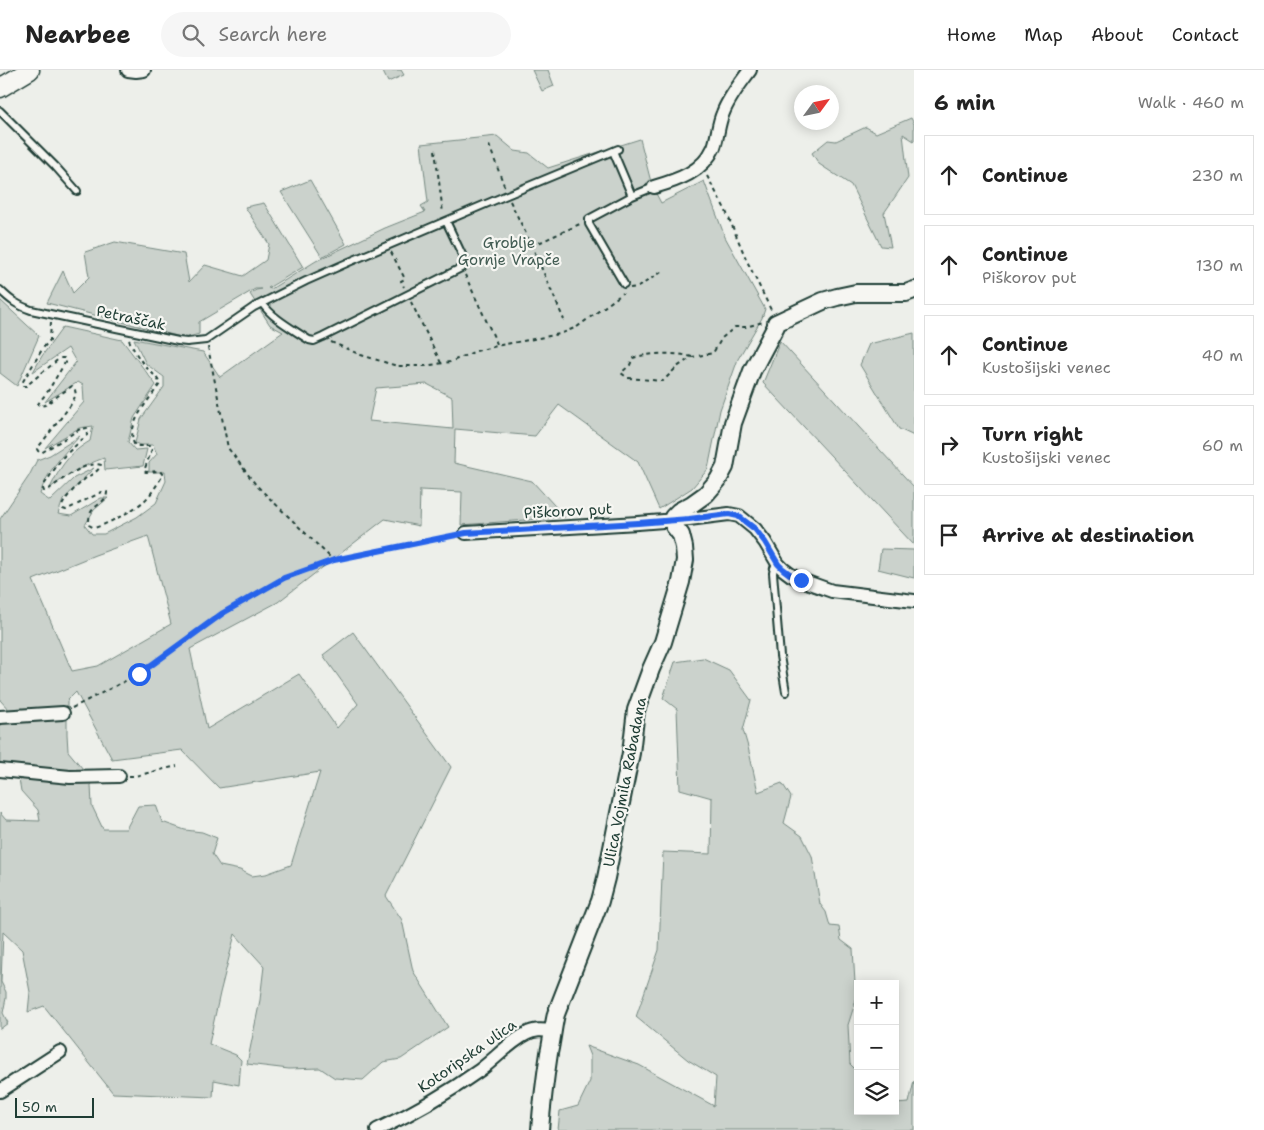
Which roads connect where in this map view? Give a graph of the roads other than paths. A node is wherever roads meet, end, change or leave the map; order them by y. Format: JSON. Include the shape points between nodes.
{"nodes":[{"id":1,"x":30,"y":70,"type":"edge"},
{"id":2,"x":128,"y":70,"type":"edge"},
{"id":3,"x":144,"y":70,"type":"edge"},
{"id":4,"x":750,"y":70,"type":"edge"},
{"id":5,"x":0,"y":88,"type":"edge"},
{"id":6,"x":0,"y":111,"type":"edge"},
{"id":7,"x":654,"y":187,"type":"joint"},
{"id":8,"x":76,"y":191,"type":"dead end"},
{"id":9,"x":632,"y":196,"type":"junction"},
{"id":10,"x":446,"y":221,"type":"junction"},
{"id":11,"x":624,"y":284,"type":"dead end"},
{"id":12,"x":0,"y":290,"type":"edge"},
{"id":13,"x":914,"y":290,"type":"edge"},
{"id":14,"x":262,"y":303,"type":"junction"},
{"id":15,"x":672,"y":520,"type":"junction"},
{"id":16,"x":466,"y":533,"type":"road end"},
{"id":17,"x":778,"y":564,"type":"junction"},
{"id":18,"x":914,"y":601,"type":"edge"},
{"id":19,"x":786,"y":692,"type":"dead end"},
{"id":20,"x":64,"y":713,"type":"road end"},
{"id":21,"x":0,"y":717,"type":"edge"},
{"id":22,"x":0,"y":770,"type":"edge"},
{"id":23,"x":119,"y":776,"type":"road end"},
{"id":24,"x":552,"y":1030,"type":"junction"},
{"id":25,"x":60,"y":1052,"type":"dead end"},
{"id":26,"x":0,"y":1090,"type":"edge"},
{"id":27,"x":377,"y":1130,"type":"edge"},
{"id":28,"x":540,"y":1130,"type":"edge"}],
"edges":[{"from":1,"to":5,"type":"main road"},
{"from":2,"to":3,"type":"street"},
{"from":4,"to":7,"type":"street","via":[[728,100],[714,146],[701,166],[675,181]]},
{"from":6,"to":8,"type":"lane"},
{"from":7,"to":9,"type":"lane"},
{"from":9,"to":10,"type":"lane","via":[[615,150]]},
{"from":9,"to":11,"type":"lane","via":[[589,219]]},
{"from":10,"to":14,"type":"lane"},
{"from":10,"to":14,"type":"lane","via":[[467,265],[320,339],[309,340],[274,316]]},
{"from":12,"to":14,"type":"lane","name":"Petraščak","via":[[18,306],[31,310],[187,342],[206,340]]},
{"from":13,"to":15,"type":"street","via":[[838,297],[776,321],[752,371],[733,423],[725,467],[706,494]]},
{"from":15,"to":16,"type":"street","name":"Piškorov put"},
{"from":15,"to":17,"type":"street","name":"Piškorov put","via":[[724,514],[738,516],[755,529]]},
{"from":15,"to":24,"type":"street","name":"Ulica Vojmila Rabadana","via":[[684,547],[681,582],[663,642],[636,710],[631,753],[600,901]]},
{"from":17,"to":18,"type":"street","via":[[801,580],[832,591]]},
{"from":17,"to":19,"type":"lane","via":[[773,572]]},
{"from":20,"to":21,"type":"street"},
{"from":22,"to":23,"type":"street","via":[[70,777]]},
{"from":24,"to":27,"type":"street","name":"Kotoripska ulica","via":[[536,1030],[524,1035],[463,1082]]},
{"from":24,"to":28,"type":"street","name":"Ulica Vojmila Rabadana"},
{"from":25,"to":26,"type":"street"}]}
